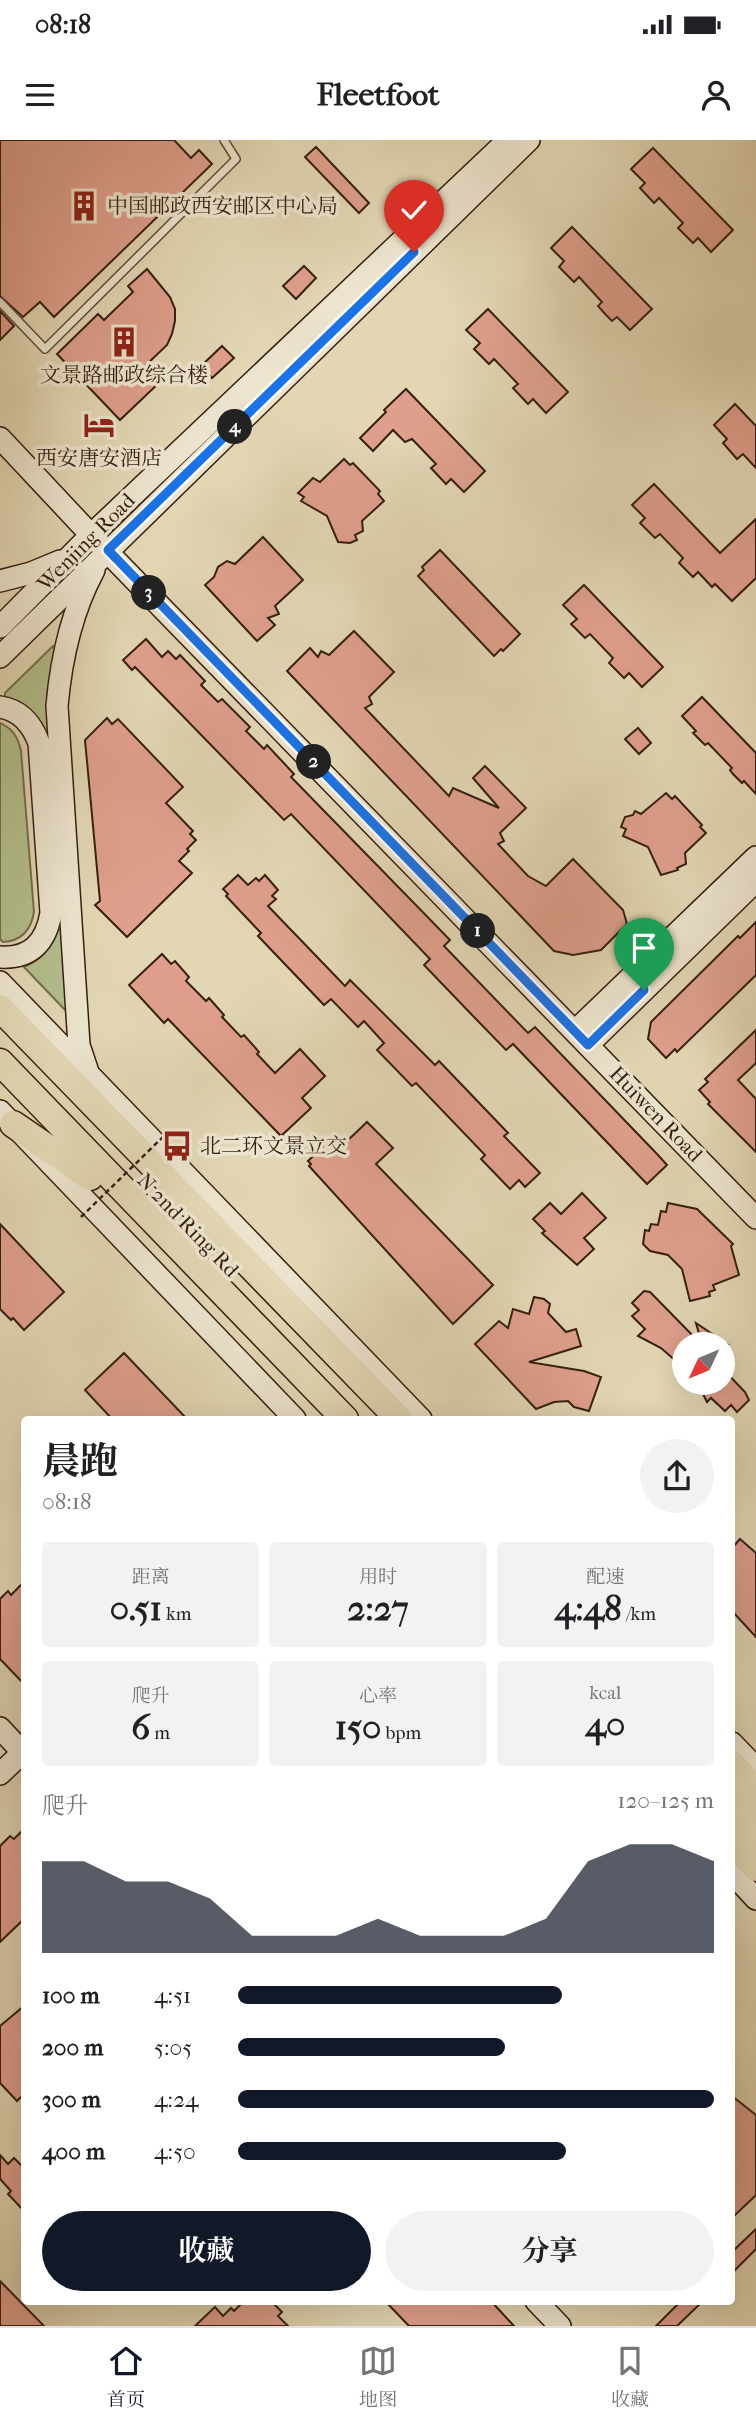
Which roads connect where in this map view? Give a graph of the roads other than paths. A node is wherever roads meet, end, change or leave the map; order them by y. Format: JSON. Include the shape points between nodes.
{"nodes":[{"id":1,"x":224,"y":140,"type":"edge"},
{"id":2,"x":508,"y":140,"type":"edge"},
{"id":3,"x":528,"y":140,"type":"edge"},
{"id":4,"x":0,"y":302,"type":"edge"},
{"id":5,"x":0,"y":438,"type":"edge"},
{"id":6,"x":91,"y":534,"type":"junction"},
{"id":7,"x":106,"y":552,"type":"junction"},
{"id":8,"x":72,"y":555,"type":"junction"},
{"id":9,"x":0,"y":581,"type":"edge"},
{"id":10,"x":0,"y":627,"type":"edge"},
{"id":11,"x":0,"y":657,"type":"edge"},
{"id":12,"x":0,"y":707,"type":"edge"},
{"id":13,"x":756,"y":857,"type":"edge"},
{"id":14,"x":756,"y":881,"type":"edge"},
{"id":15,"x":0,"y":957,"type":"edge"},
{"id":16,"x":0,"y":982,"type":"edge"},
{"id":17,"x":0,"y":1008,"type":"edge"},
{"id":18,"x":0,"y":1032,"type":"edge"},
{"id":19,"x":582,"y":1038,"type":"junction"},
{"id":20,"x":0,"y":1062,"type":"edge"},
{"id":21,"x":89,"y":1074,"type":"junction"},
{"id":22,"x":0,"y":1083,"type":"edge"},
{"id":23,"x":4,"y":1117,"type":"edge"},
{"id":24,"x":123,"y":1136,"type":"junction"},
{"id":25,"x":90,"y":1177,"type":"junction"},
{"id":26,"x":756,"y":1218,"type":"edge"},
{"id":27,"x":373,"y":1392,"type":"junction"},
{"id":28,"x":292,"y":1416,"type":"edge"},
{"id":29,"x":320,"y":1416,"type":"edge"},
{"id":30,"x":342,"y":1416,"type":"edge"},
{"id":31,"x":373,"y":1416,"type":"edge"},
{"id":32,"x":389,"y":1416,"type":"edge"},
{"id":33,"x":396,"y":1416,"type":"edge"},
{"id":34,"x":418,"y":1416,"type":"edge"},
{"id":35,"x":0,"y":1728,"type":"edge"},
{"id":36,"x":735,"y":1746,"type":"edge"},
{"id":37,"x":21,"y":1750,"type":"edge"},
{"id":38,"x":21,"y":1756,"type":"edge"},
{"id":39,"x":735,"y":1767,"type":"edge"},
{"id":40,"x":756,"y":1768,"type":"edge"},
{"id":41,"x":0,"y":1774,"type":"edge"},
{"id":42,"x":756,"y":1790,"type":"edge"},
{"id":43,"x":735,"y":1791,"type":"edge"},
{"id":44,"x":756,"y":1814,"type":"edge"},
{"id":45,"x":735,"y":1823,"type":"edge"},
{"id":46,"x":735,"y":1845,"type":"edge"},
{"id":47,"x":756,"y":1846,"type":"edge"},
{"id":48,"x":756,"y":1868,"type":"edge"},
{"id":49,"x":735,"y":1876,"type":"edge"},
{"id":50,"x":756,"y":1899,"type":"edge"},
{"id":51,"x":540,"y":2305,"type":"edge"},
{"id":52,"x":559,"y":2326,"type":"edge"}],
"edges":[{"from":1,"to":4,"type":"lane","via":[[236,159],[45,349]]},
{"from":2,"to":6,"type":"main road","name":"Wenjing Road"},
{"from":3,"to":7,"type":"main road","name":"Wenjing Road"},
{"from":5,"to":6,"type":"main road","name":"Huiwen Road"},
{"from":6,"to":7,"type":"main road","name":"Huiwen Road"},
{"from":6,"to":8,"type":"main road","name":"Wenjing Road"},
{"from":7,"to":11,"type":"main road","name":"Wenjing Road"},
{"from":7,"to":19,"type":"main road","name":"Huiwen Road"},
{"from":7,"to":21,"type":"main road","via":[[75,618],[57,706],[79,1045]]},
{"from":8,"to":9,"type":"main road"},
{"from":8,"to":10,"type":"main road","name":"Wenjing Road"},
{"from":12,"to":15,"type":"main road","via":[[28,722],[39,743],[51,913],[38,946],[20,956]]},
{"from":13,"to":19,"type":"main road"},
{"from":14,"to":19,"type":"main road"},
{"from":16,"to":21,"type":"main road"},
{"from":17,"to":24,"type":"highway"},
{"from":18,"to":31,"type":"highway","name":"N 2nd Ring Rd"},
{"from":19,"to":26,"type":"main road","name":"Huiwen Road"},
{"from":20,"to":30,"type":"highway","name":"N 2nd Ring Rd"},
{"from":21,"to":24,"type":"highway"},
{"from":21,"to":34,"type":"main road"},
{"from":22,"to":25,"type":"highway"},
{"from":23,"to":25,"type":"highway"},
{"from":23,"to":28,"type":"main road"},
{"from":24,"to":27,"type":"highway"},
{"from":25,"to":29,"type":"highway"},
{"from":27,"to":32,"type":"highway"},
{"from":27,"to":33,"type":"highway"},
{"from":35,"to":37,"type":"main road"},
{"from":36,"to":40,"type":"main road"},
{"from":38,"to":41,"type":"main road"},
{"from":39,"to":42,"type":"highway"},
{"from":43,"to":44,"type":"highway"},
{"from":45,"to":47,"type":"highway"},
{"from":46,"to":48,"type":"highway"},
{"from":49,"to":50,"type":"main road"},
{"from":51,"to":52,"type":"main road"}]}
